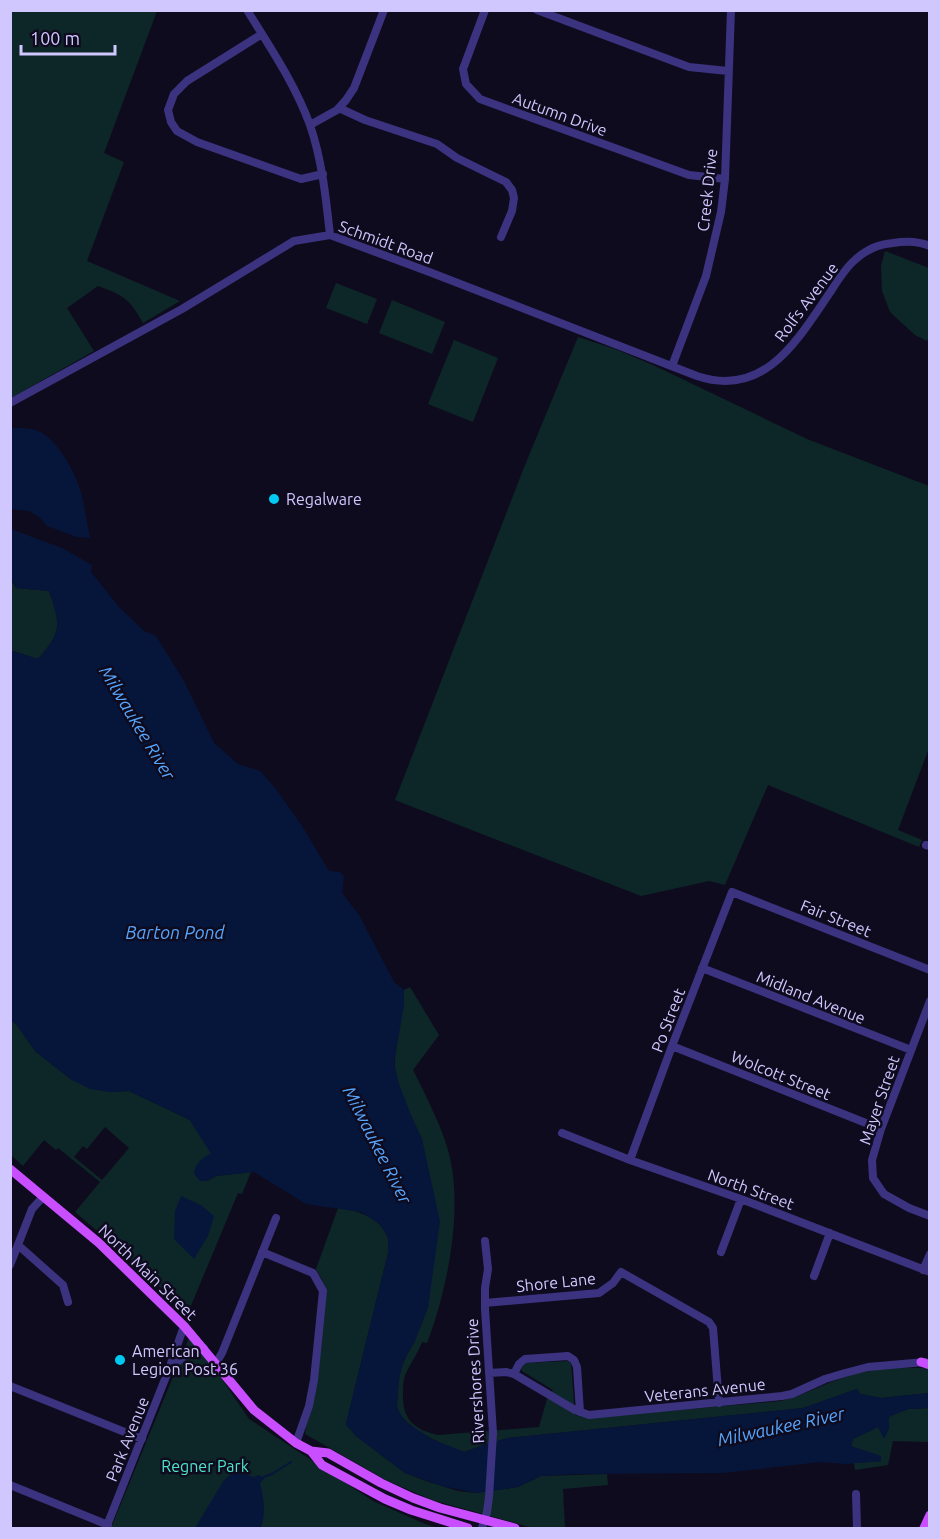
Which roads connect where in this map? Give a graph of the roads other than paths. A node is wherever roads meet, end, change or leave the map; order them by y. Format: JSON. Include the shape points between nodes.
{"nodes":[{"id":1,"x":247,"y":10,"type":"edge"},
{"id":2,"x":384,"y":10,"type":"edge"},
{"id":3,"x":485,"y":10,"type":"edge"},
{"id":4,"x":537,"y":10,"type":"edge"},
{"id":5,"x":731,"y":10,"type":"edge"},
{"id":6,"x":262,"y":34,"type":"junction"},
{"id":7,"x":728,"y":71,"type":"junction"},
{"id":8,"x":339,"y":108,"type":"junction"},
{"id":9,"x":310,"y":125,"type":"junction"},
{"id":10,"x":322,"y":174,"type":"junction"},
{"id":11,"x":725,"y":179,"type":"junction"},
{"id":12,"x":330,"y":235,"type":"junction"},
{"id":13,"x":501,"y":237,"type":"dead end"},
{"id":14,"x":930,"y":246,"type":"edge"},
{"id":15,"x":672,"y":366,"type":"junction"},
{"id":16,"x":10,"y":403,"type":"edge"},
{"id":17,"x":732,"y":892,"type":"joint"},
{"id":18,"x":702,"y":968,"type":"junction"},
{"id":19,"x":930,"y":970,"type":"edge"},
{"id":20,"x":930,"y":1001,"type":"edge"},
{"id":21,"x":672,"y":1046,"type":"junction"},
{"id":22,"x":911,"y":1050,"type":"junction"},
{"id":23,"x":880,"y":1129,"type":"junction"},
{"id":24,"x":562,"y":1133,"type":"dead end"},
{"id":25,"x":630,"y":1160,"type":"junction"},
{"id":26,"x":10,"y":1169,"type":"edge"},
{"id":27,"x":43,"y":1197,"type":"junction"},
{"id":28,"x":741,"y":1199,"type":"junction"},
{"id":29,"x":930,"y":1216,"type":"edge"},
{"id":30,"x":276,"y":1218,"type":"dead end"},
{"id":31,"x":830,"y":1233,"type":"junction"},
{"id":32,"x":485,"y":1241,"type":"dead end"},
{"id":33,"x":18,"y":1245,"type":"junction"},
{"id":34,"x":262,"y":1252,"type":"junction"},
{"id":35,"x":721,"y":1252,"type":"dead end"},
{"id":36,"x":930,"y":1254,"type":"edge"},
{"id":37,"x":10,"y":1265,"type":"edge"},
{"id":38,"x":926,"y":1271,"type":"edge"},
{"id":39,"x":814,"y":1276,"type":"dead end"},
{"id":40,"x":68,"y":1302,"type":"dead end"},
{"id":41,"x":485,"y":1303,"type":"junction"},
{"id":42,"x":184,"y":1326,"type":"junction"},
{"id":43,"x":204,"y":1348,"type":"junction"},
{"id":44,"x":216,"y":1363,"type":"junction"},
{"id":45,"x":927,"y":1363,"type":"edge"},
{"id":46,"x":169,"y":1369,"type":"junction"},
{"id":47,"x":489,"y":1373,"type":"junction"},
{"id":48,"x":514,"y":1374,"type":"junction"},
{"id":49,"x":10,"y":1386,"type":"edge"},
{"id":50,"x":719,"y":1402,"type":"junction"},
{"id":51,"x":580,"y":1412,"type":"junction"},
{"id":52,"x":142,"y":1439,"type":"junction"},
{"id":53,"x":296,"y":1443,"type":"junction"},
{"id":54,"x":311,"y":1451,"type":"junction"},
{"id":55,"x":10,"y":1485,"type":"edge"},
{"id":56,"x":856,"y":1494,"type":"dead end"},
{"id":57,"x":930,"y":1515,"type":"edge"},
{"id":58,"x":483,"y":1525,"type":"edge"},
{"id":59,"x":107,"y":1527,"type":"edge"},
{"id":60,"x":468,"y":1528,"type":"edge"},
{"id":61,"x":515,"y":1528,"type":"edge"},
{"id":62,"x":857,"y":1528,"type":"edge"},
{"id":63,"x":924,"y":1528,"type":"edge"}],
"edges":[{"from":1,"to":6,"type":"street"},
{"from":2,"to":8,"type":"street","via":[[354,88]]},
{"from":3,"to":11,"type":"street","name":"Autumn Drive","via":[[463,69],[466,84],[480,99],[689,175]]},
{"from":4,"to":7,"type":"street","via":[[689,67]]},
{"from":5,"to":7,"type":"street","name":"Creek Drive"},
{"from":6,"to":9,"type":"street"},
{"from":6,"to":10,"type":"street","via":[[187,81],[174,94],[168,110],[171,122],[177,131],[196,142],[301,179]]},
{"from":7,"to":11,"type":"street","name":"Creek Drive"},
{"from":8,"to":9,"type":"street"},
{"from":8,"to":13,"type":"street","via":[[437,144],[506,182],[514,198]]},
{"from":9,"to":10,"type":"street"},
{"from":10,"to":12,"type":"street"},
{"from":11,"to":15,"type":"street","name":"Creek Drive","via":[[706,276]]},
{"from":12,"to":15,"type":"street","name":"Schmidt Road"},
{"from":12,"to":16,"type":"street","name":"Schmidt Road","via":[[294,241],[182,309]]},
{"from":14,"to":15,"type":"street","name":"Rolfs Avenue","via":[[903,241],[887,243],[855,259],[791,347],[771,367],[750,377],[710,381]]},
{"from":17,"to":18,"type":"street","name":"Po Street"},
{"from":17,"to":19,"type":"street","name":"Fair Street"},
{"from":18,"to":21,"type":"street","name":"Po Street"},
{"from":18,"to":22,"type":"street","name":"Midland Avenue"},
{"from":20,"to":22,"type":"street","name":"Mayer Street"},
{"from":21,"to":23,"type":"street","name":"Wolcott Street"},
{"from":21,"to":25,"type":"street","name":"Po Street"},
{"from":22,"to":23,"type":"street","name":"Mayer Street"},
{"from":23,"to":29,"type":"street","name":"Mayer Street","via":[[872,1160],[873,1178],[884,1194]]},
{"from":24,"to":25,"type":"street","name":"North Street"},
{"from":25,"to":28,"type":"street","name":"North Street"},
{"from":26,"to":27,"type":"main road","name":"North Main Street"},
{"from":27,"to":33,"type":"street","via":[[32,1209]]},
{"from":27,"to":42,"type":"main road","name":"North Main Street","via":[[99,1243]]},
{"from":28,"to":31,"type":"street","name":"North Street"},
{"from":28,"to":35,"type":"street"},
{"from":30,"to":34,"type":"street"},
{"from":31,"to":38,"type":"street","name":"North Street"},
{"from":31,"to":39,"type":"street"},
{"from":32,"to":41,"type":"street","name":"Rivershores Drive"},
{"from":33,"to":37,"type":"street"},
{"from":33,"to":40,"type":"street","via":[[63,1285]]},
{"from":34,"to":44,"type":"street"},
{"from":34,"to":53,"type":"street","via":[[314,1273],[323,1291],[314,1380]]},
{"from":36,"to":38,"type":"street"},
{"from":41,"to":47,"type":"street","name":"Rivershores Drive"},
{"from":41,"to":50,"type":"street","name":"Shore Lane","via":[[599,1293],[621,1272],[709,1322],[713,1328]]},
{"from":42,"to":43,"type":"main road","name":"North Main Street"},
{"from":42,"to":46,"type":"street","name":"Park Avenue"},
{"from":43,"to":44,"type":"main road","name":"North Main Street"},
{"from":43,"to":46,"type":"street","via":[[188,1353]]},
{"from":44,"to":53,"type":"main road","name":"North Main Street","via":[[254,1410]]},
{"from":45,"to":50,"type":"street","name":"Veterans Avenue","via":[[868,1367],[844,1372],[792,1394]]},
{"from":46,"to":52,"type":"street","name":"Park Avenue"},
{"from":47,"to":48,"type":"street","name":"Veterans Avenue"},
{"from":47,"to":58,"type":"street","name":"Rivershores Drive","via":[[493,1433]]},
{"from":48,"to":51,"type":"street","name":"Veterans Avenue"},
{"from":48,"to":51,"type":"street","via":[[525,1359],[568,1356],[578,1367]]},
{"from":49,"to":52,"type":"street"},
{"from":50,"to":51,"type":"street","name":"Veterans Avenue","via":[[589,1415]]},
{"from":52,"to":59,"type":"street","name":"Park Avenue"},
{"from":53,"to":54,"type":"main road","name":"North Main Street"},
{"from":54,"to":58,"type":"main road","name":"North Main Street","via":[[328,1453],[413,1498]]},
{"from":54,"to":60,"type":"main road","name":"North Main Street","via":[[322,1465],[385,1499]]},
{"from":55,"to":59,"type":"street"},
{"from":56,"to":62,"type":"street"},
{"from":57,"to":63,"type":"main road"},
{"from":58,"to":61,"type":"main road","name":"North Main Street"}]}
